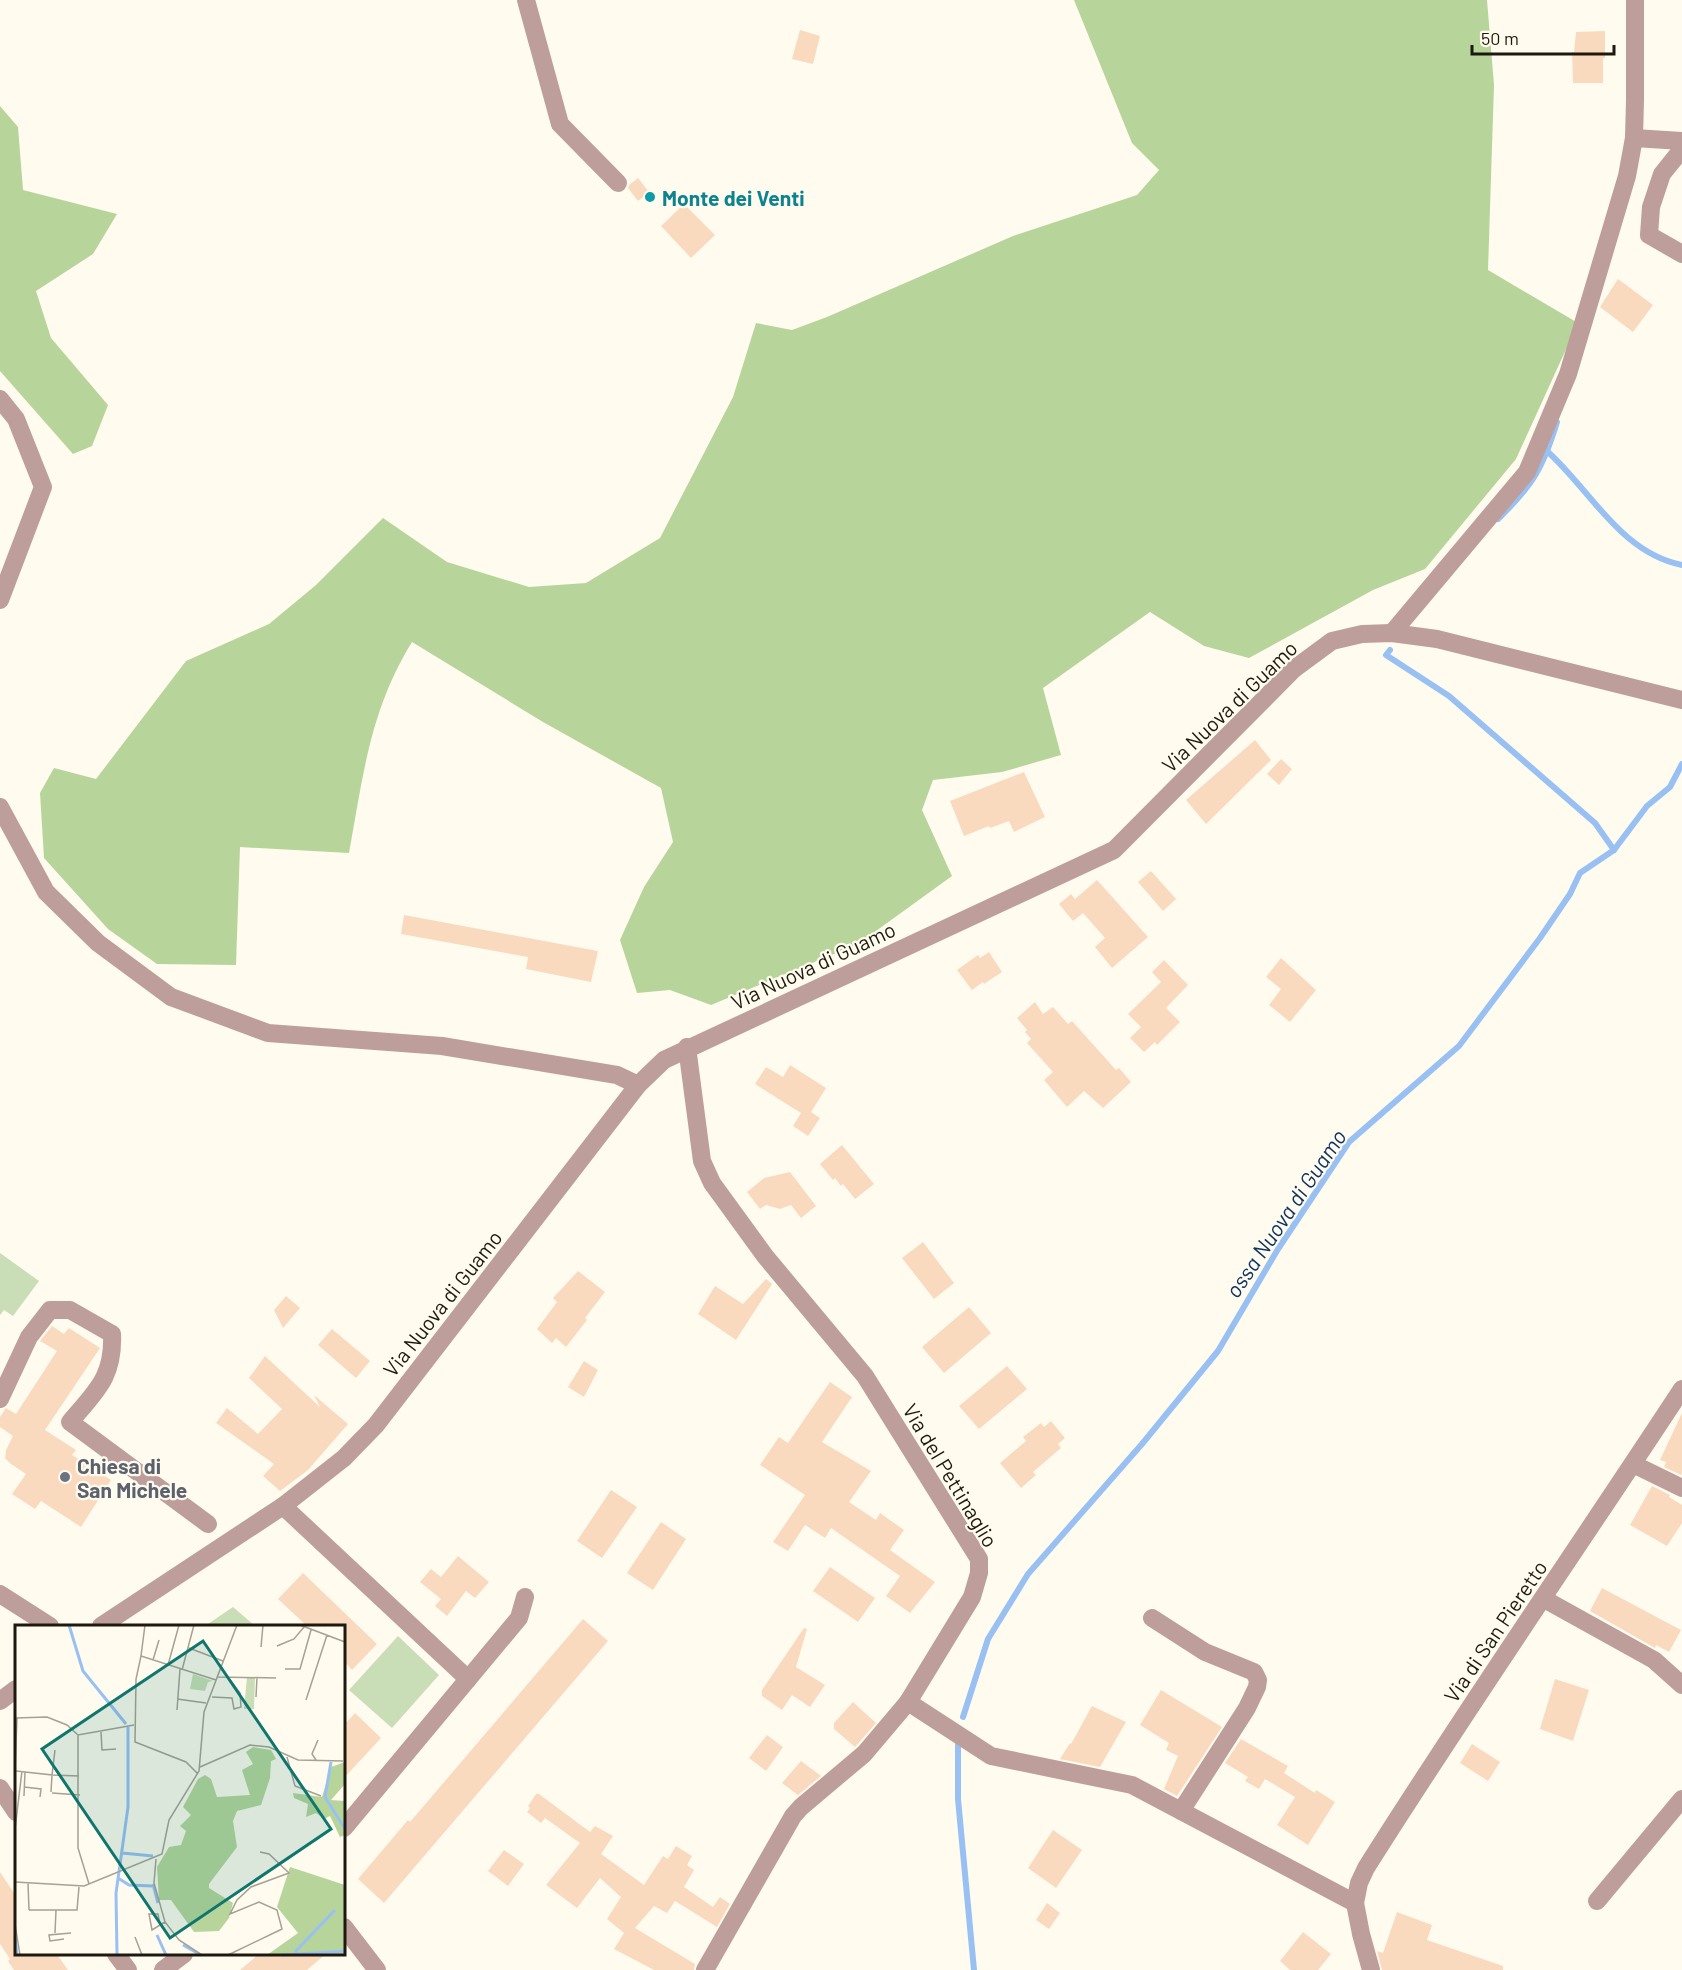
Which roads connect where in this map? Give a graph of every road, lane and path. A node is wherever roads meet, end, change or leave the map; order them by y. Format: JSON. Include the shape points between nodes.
{"nodes":[{"id":1,"x":526,"y":0,"type":"edge"},
{"id":2,"x":1635,"y":0,"type":"edge"},
{"id":3,"x":1634,"y":138,"type":"junction"},
{"id":4,"x":1682,"y":141,"type":"edge"},
{"id":5,"x":1682,"y":149,"type":"edge"},
{"id":6,"x":618,"y":183,"type":"dead end"},
{"id":7,"x":1682,"y":254,"type":"edge"},
{"id":8,"x":0,"y":399,"type":"edge"},
{"id":9,"x":0,"y":600,"type":"edge"},
{"id":10,"x":1392,"y":633,"type":"junction"},
{"id":11,"x":1682,"y":700,"type":"edge"},
{"id":12,"x":0,"y":807,"type":"edge"},
{"id":13,"x":687,"y":1047,"type":"junction"},
{"id":14,"x":638,"y":1085,"type":"junction"},
{"id":15,"x":1682,"y":1389,"type":"edge"},
{"id":16,"x":0,"y":1399,"type":"edge"},
{"id":17,"x":1633,"y":1464,"type":"junction"},
{"id":18,"x":1682,"y":1488,"type":"edge"},
{"id":19,"x":283,"y":1506,"type":"junction"},
{"id":20,"x":208,"y":1524,"type":"dead end"},
{"id":21,"x":0,"y":1594,"type":"edge"},
{"id":22,"x":525,"y":1597,"type":"dead end"},
{"id":23,"x":1544,"y":1599,"type":"junction"},
{"id":24,"x":1152,"y":1618,"type":"dead end"},
{"id":25,"x":48,"y":1625,"type":"edge"},
{"id":26,"x":103,"y":1625,"type":"edge"},
{"id":27,"x":468,"y":1679,"type":"junction"},
{"id":28,"x":1682,"y":1685,"type":"edge"},
{"id":29,"x":15,"y":1690,"type":"edge"},
{"id":30,"x":0,"y":1701,"type":"edge"},
{"id":31,"x":908,"y":1702,"type":"junction"},
{"id":32,"x":0,"y":1788,"type":"edge"},
{"id":33,"x":1682,"y":1798,"type":"edge"},
{"id":34,"x":15,"y":1810,"type":"edge"},
{"id":35,"x":1181,"y":1811,"type":"junction"},
{"id":36,"x":345,"y":1827,"type":"edge"},
{"id":37,"x":1597,"y":1901,"type":"dead end"},
{"id":38,"x":1355,"y":1903,"type":"junction"},
{"id":39,"x":345,"y":1928,"type":"edge"},
{"id":40,"x":117,"y":1955,"type":"edge"},
{"id":41,"x":182,"y":1955,"type":"edge"},
{"id":42,"x":375,"y":1969,"type":"edge"},
{"id":43,"x":128,"y":1970,"type":"edge"},
{"id":44,"x":163,"y":1970,"type":"edge"},
{"id":45,"x":705,"y":1970,"type":"edge"},
{"id":46,"x":1371,"y":1970,"type":"edge"}],
"edges":[{"from":1,"to":6,"type":"street","via":[[560,124]]},
{"from":2,"to":3,"type":"street"},
{"from":3,"to":4,"type":"street"},
{"from":3,"to":10,"type":"street","via":[[1627,176],[1568,374],[1527,472]]},
{"from":5,"to":7,"type":"street","via":[[1662,174],[1651,207],[1649,235]]},
{"from":8,"to":9,"type":"street","via":[[16,418],[43,487]]},
{"from":10,"to":11,"type":"street","name":"Via Nuova di Guamo","via":[[1437,639]]},
{"from":10,"to":13,"type":"street","name":"Via Nuova di Guamo","via":[[1332,641],[1294,669],[1114,850]]},
{"from":12,"to":14,"type":"street","via":[[46,892],[98,943],[171,997],[268,1033],[442,1046],[617,1075]]},
{"from":13,"to":14,"type":"street","name":"Via Nuova di Guamo","via":[[664,1060]]},
{"from":13,"to":31,"type":"street","name":"Via del Pettinaglio","via":[[702,1161],[712,1183],[765,1256],[865,1376],[979,1558],[980,1573],[972,1597]]},
{"from":14,"to":19,"type":"street","name":"Via Nuova di Guamo","via":[[376,1425],[344,1458]]},
{"from":15,"to":17,"type":"street","name":"Via di San Pieretto"},
{"from":16,"to":20,"type":"street","via":[[29,1337],[50,1310],[70,1310],[112,1334],[113,1352],[105,1379],[70,1422]]},
{"from":17,"to":18,"type":"street"},
{"from":17,"to":23,"type":"street","name":"Via di San Pieretto"},
{"from":19,"to":26,"type":"street","name":"Via Nuova di Guamo"},
{"from":19,"to":27,"type":"street"},
{"from":21,"to":25,"type":"street"},
{"from":22,"to":27,"type":"street","via":[[519,1618]]},
{"from":23,"to":28,"type":"street","via":[[1654,1660]]},
{"from":23,"to":38,"type":"street","name":"Via di San Pieretto","via":[[1366,1868]]},
{"from":24,"to":35,"type":"street","via":[[1205,1652],[1254,1672],[1258,1680],[1247,1708]]},
{"from":27,"to":36,"type":"street"},
{"from":29,"to":30,"type":"street"},
{"from":31,"to":35,"type":"street","via":[[991,1756],[1132,1785]]},
{"from":31,"to":45,"type":"street","name":"Via del Pettinaglio","via":[[864,1754],[793,1816]]},
{"from":32,"to":34,"type":"street"},
{"from":33,"to":37,"type":"street"},
{"from":35,"to":38,"type":"street"},
{"from":38,"to":46,"type":"street","name":"Via di San Pieretto"},
{"from":39,"to":42,"type":"street"},
{"from":40,"to":43,"type":"street"},
{"from":41,"to":44,"type":"street"}]}
